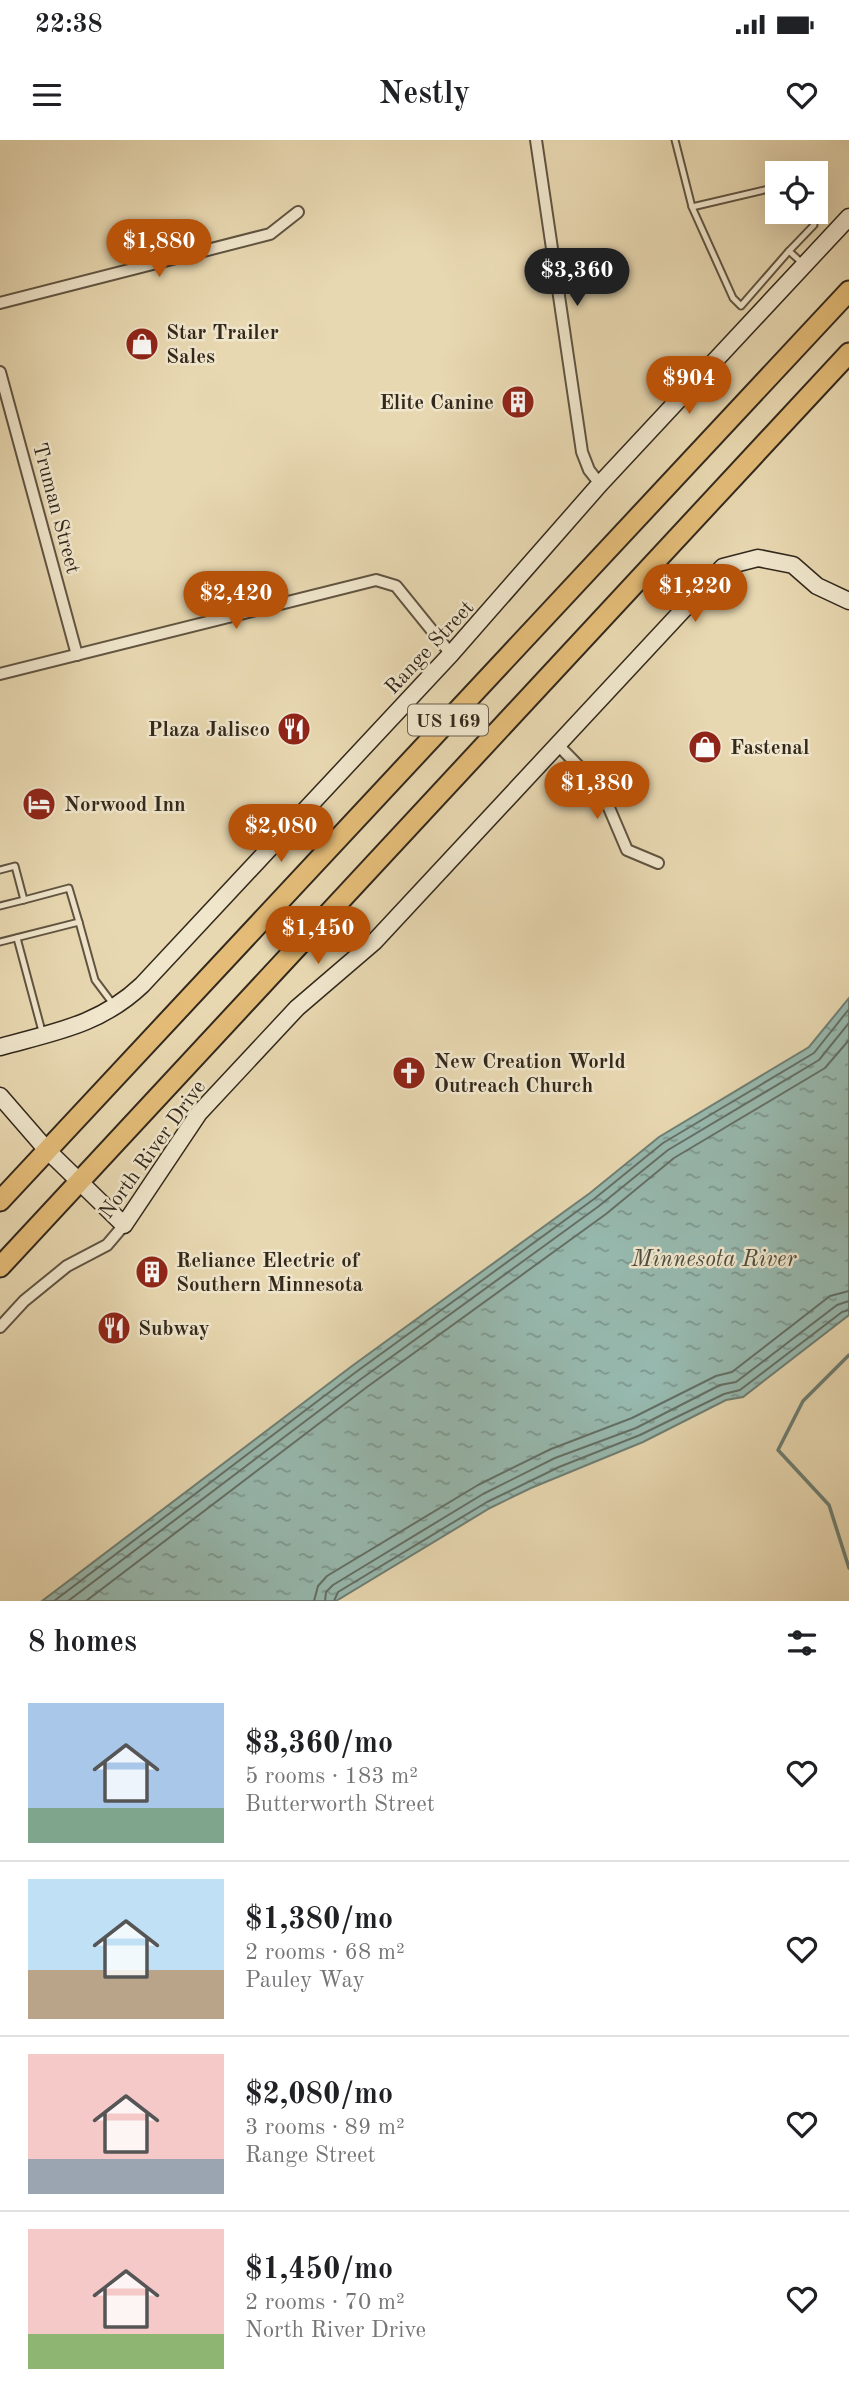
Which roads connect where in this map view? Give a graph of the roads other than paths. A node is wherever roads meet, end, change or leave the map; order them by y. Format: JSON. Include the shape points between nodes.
{"nodes":[{"id":1,"x":536,"y":140,"type":"edge"},
{"id":2,"x":675,"y":140,"type":"edge"},
{"id":3,"x":765,"y":190,"type":"edge"},
{"id":4,"x":692,"y":207,"type":"junction"},
{"id":5,"x":298,"y":212,"type":"dead end"},
{"id":6,"x":849,"y":218,"type":"edge"},
{"id":7,"x":814,"y":224,"type":"edge"},
{"id":8,"x":789,"y":251,"type":"junction"},
{"id":9,"x":805,"y":265,"type":"junction"},
{"id":10,"x":849,"y":291,"type":"edge"},
{"id":11,"x":0,"y":303,"type":"edge"},
{"id":12,"x":741,"y":306,"type":"junction"},
{"id":13,"x":752,"y":321,"type":"junction"},
{"id":14,"x":849,"y":353,"type":"edge"},
{"id":15,"x":0,"y":372,"type":"edge"},
{"id":16,"x":600,"y":484,"type":"junction"},
{"id":17,"x":849,"y":601,"type":"edge"},
{"id":18,"x":451,"y":654,"type":"junction"},
{"id":19,"x":77,"y":655,"type":"junction"},
{"id":20,"x":0,"y":674,"type":"edge"},
{"id":21,"x":557,"y":744,"type":"junction"},
{"id":22,"x":658,"y":863,"type":"dead end"},
{"id":23,"x":0,"y":870,"type":"edge"},
{"id":24,"x":24,"y":900,"type":"junction"},
{"id":25,"x":0,"y":906,"type":"edge"},
{"id":26,"x":79,"y":922,"type":"junction"},
{"id":27,"x":17,"y":938,"type":"junction"},
{"id":28,"x":0,"y":942,"type":"edge"},
{"id":29,"x":115,"y":1008,"type":"junction"},
{"id":30,"x":43,"y":1035,"type":"junction"},
{"id":31,"x":0,"y":1047,"type":"edge"},
{"id":32,"x":0,"y":1096,"type":"edge"},
{"id":33,"x":46,"y":1149,"type":"junction"},
{"id":34,"x":79,"y":1181,"type":"junction"},
{"id":35,"x":0,"y":1200,"type":"edge"},
{"id":36,"x":124,"y":1225,"type":"junction"},
{"id":37,"x":0,"y":1267,"type":"edge"},
{"id":38,"x":0,"y":1327,"type":"edge"}],
"edges":[{"from":1,"to":16,"type":"street","via":[[582,452]]},
{"from":2,"to":4,"type":"lane"},
{"from":3,"to":4,"type":"lane"},
{"from":4,"to":12,"type":"lane","via":[[733,299]]},
{"from":5,"to":11,"type":"street","via":[[270,234]]},
{"from":6,"to":9,"type":"street","name":"Range Street"},
{"from":7,"to":8,"type":"lane"},
{"from":8,"to":9,"type":"lane"},
{"from":8,"to":12,"type":"lane"},
{"from":9,"to":13,"type":"street","name":"Range Street"},
{"from":10,"to":33,"type":"highway","number":"US 169"},
{"from":12,"to":13,"type":"lane"},
{"from":13,"to":16,"type":"street","name":"Range Street"},
{"from":14,"to":34,"type":"highway","number":"US 169"},
{"from":15,"to":19,"type":"street","name":"Truman Street"},
{"from":16,"to":18,"type":"street","name":"Range Street"},
{"from":17,"to":21,"type":"street","name":"North River Drive","via":[[817,586],[793,565],[758,558],[723,567]]},
{"from":18,"to":19,"type":"street","via":[[396,586],[376,580]]},
{"from":18,"to":29,"type":"street","name":"Range Street","via":[[142,985]]},
{"from":19,"to":20,"type":"street"},
{"from":21,"to":22,"type":"street","via":[[601,789],[628,850]]},
{"from":21,"to":36,"type":"street","name":"North River Drive","via":[[374,942],[297,1008],[199,1113]]},
{"from":23,"to":24,"type":"lane","via":[[15,866]]},
{"from":24,"to":25,"type":"lane"},
{"from":24,"to":26,"type":"lane","via":[[69,888]]},
{"from":26,"to":27,"type":"lane"},
{"from":26,"to":29,"type":"lane","via":[[95,980]]},
{"from":27,"to":28,"type":"lane"},
{"from":27,"to":30,"type":"lane"},
{"from":29,"to":30,"type":"street","name":"Range Street","via":[[90,1022]]},
{"from":30,"to":31,"type":"street","name":"Range Street"},
{"from":32,"to":33,"type":"street"},
{"from":33,"to":34,"type":"street"},
{"from":33,"to":35,"type":"highway","number":"US 169"},
{"from":34,"to":36,"type":"street"},
{"from":34,"to":37,"type":"highway","number":"US 169"},
{"from":36,"to":38,"type":"street","name":"North River Drive","via":[[107,1245],[67,1266]]}]}
